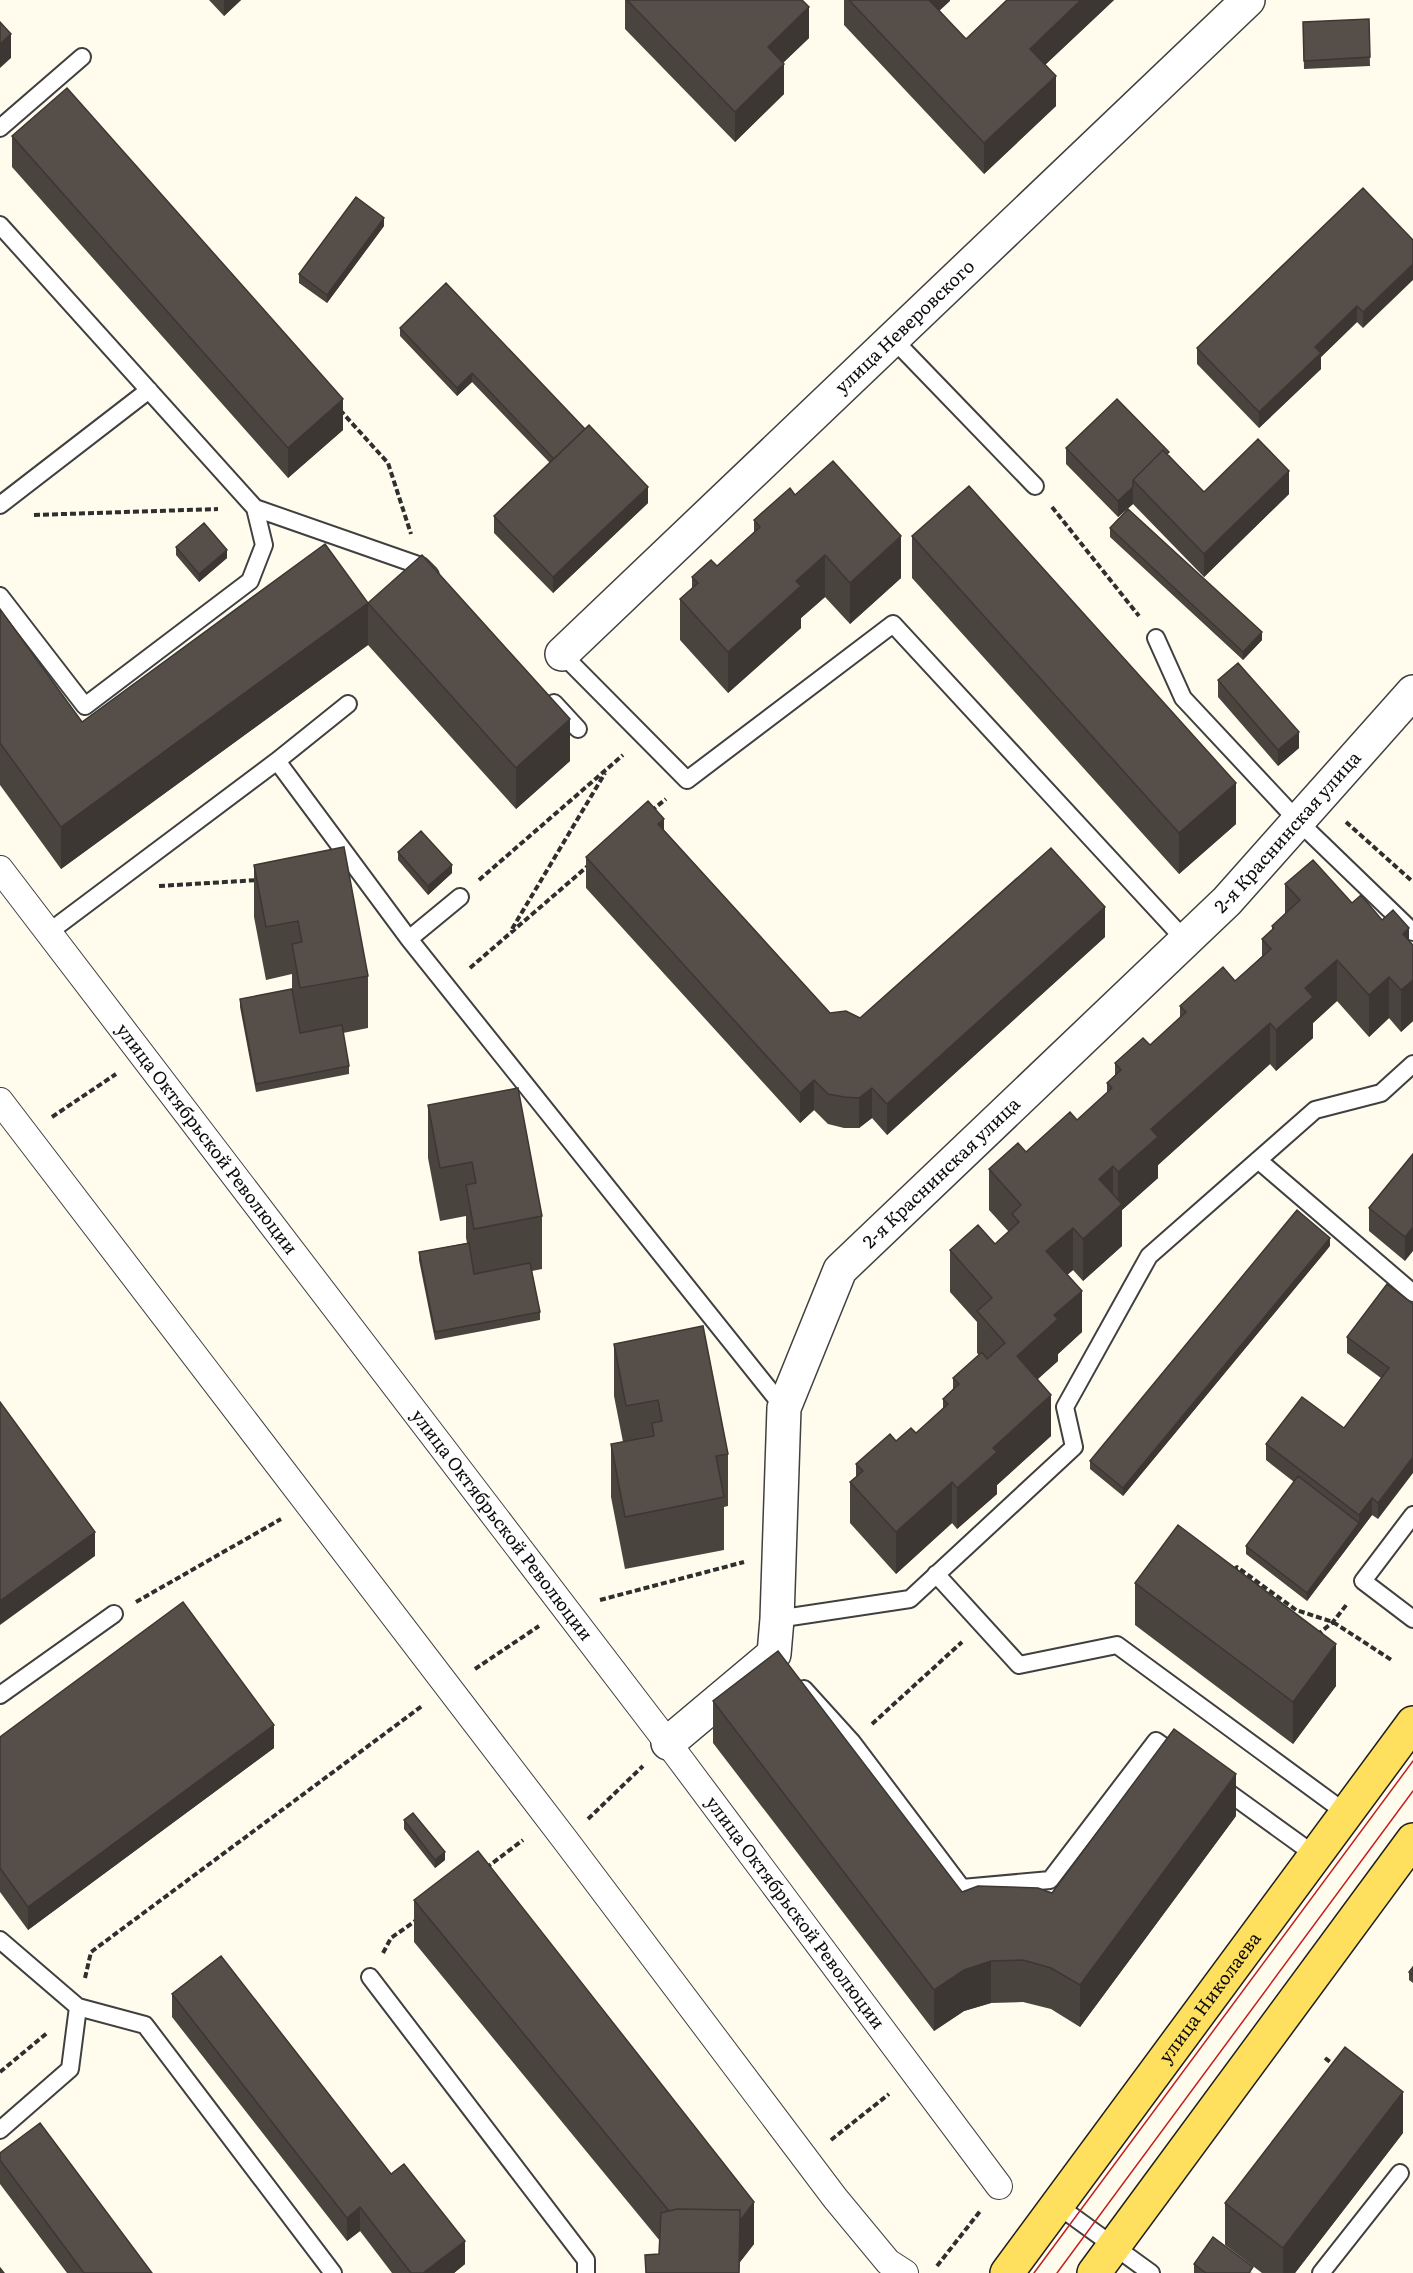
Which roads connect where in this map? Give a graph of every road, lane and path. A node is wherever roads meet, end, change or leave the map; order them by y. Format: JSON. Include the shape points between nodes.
{"nodes":[{"id":1,"x":1248,"y":0,"type":"edge"},
{"id":2,"x":82,"y":57,"type":"dead end"},
{"id":3,"x":0,"y":128,"type":"edge"},
{"id":4,"x":0,"y":225,"type":"edge"},
{"id":5,"x":892,"y":339,"type":"junction"},
{"id":6,"x":149,"y":390,"type":"junction"},
{"id":7,"x":333,"y":402,"type":"edge"},
{"id":8,"x":1035,"y":486,"type":"joint"},
{"id":9,"x":0,"y":505,"type":"edge"},
{"id":10,"x":255,"y":508,"type":"junction"},
{"id":11,"x":23,"y":515,"type":"dead end"},
{"id":12,"x":421,"y":566,"type":"junction"},
{"id":13,"x":438,"y":583,"type":"edge"},
{"id":14,"x":0,"y":597,"type":"edge"},
{"id":15,"x":1156,"y":638,"type":"joint"},
{"id":16,"x":562,"y":654,"type":"joint"},
{"id":17,"x":1413,"y":692,"type":"edge"},
{"id":18,"x":545,"y":694,"type":"edge"},
{"id":19,"x":348,"y":704,"type":"dead end"},
{"id":20,"x":578,"y":729,"type":"dead end"},
{"id":21,"x":644,"y":737,"type":"junction"},
{"id":22,"x":278,"y":761,"type":"junction"},
{"id":23,"x":607,"y":770,"type":"junction"},
{"id":24,"x":687,"y":780,"type":"junction"},
{"id":25,"x":1308,"y":809,"type":"junction"},
{"id":26,"x":642,"y":819,"type":"edge"},
{"id":27,"x":598,"y":857,"type":"edge"},
{"id":28,"x":0,"y":869,"type":"edge"},
{"id":29,"x":269,"y":880,"type":"edge"},
{"id":30,"x":1413,"y":882,"type":"edge"},
{"id":31,"x":106,"y":889,"type":"junction"},
{"id":32,"x":460,"y":897,"type":"joint"},
{"id":33,"x":49,"y":932,"type":"junction"},
{"id":34,"x":1413,"y":932,"type":"edge"},
{"id":35,"x":509,"y":934,"type":"junction"},
{"id":36,"x":409,"y":939,"type":"junction"},
{"id":37,"x":1185,"y":940,"type":"junction"},
{"id":38,"x":447,"y":987,"type":"junction"},
{"id":39,"x":143,"y":1056,"type":"junction"},
{"id":40,"x":1413,"y":1064,"type":"edge"},
{"id":41,"x":0,"y":1101,"type":"edge"},
{"id":42,"x":25,"y":1134,"type":"junction"},
{"id":43,"x":1258,"y":1160,"type":"junction"},
{"id":44,"x":1413,"y":1293,"type":"edge"},
{"id":45,"x":784,"y":1408,"type":"junction"},
{"id":46,"x":308,"y":1504,"type":"junction"},
{"id":47,"x":1413,"y":1515,"type":"edge"},
{"id":48,"x":779,"y":1553,"type":"junction"},
{"id":49,"x":1229,"y":1572,"type":"edge"},
{"id":50,"x":936,"y":1574,"type":"junction"},
{"id":51,"x":1363,"y":1581,"type":"junction"},
{"id":52,"x":1280,"y":1598,"type":"junction"},
{"id":53,"x":1273,"y":1604,"type":"edge"},
{"id":54,"x":565,"y":1609,"type":"junction"},
{"id":55,"x":114,"y":1614,"type":"joint"},
{"id":56,"x":1413,"y":1618,"type":"edge"},
{"id":57,"x":777,"y":1619,"type":"junction"},
{"id":58,"x":1333,"y":1622,"type":"junction"},
{"id":59,"x":982,"y":1624,"type":"junction"},
{"id":60,"x":1309,"y":1641,"type":"edge"},
{"id":61,"x":1393,"y":1661,"type":"dead end"},
{"id":62,"x":797,"y":1681,"type":"edge"},
{"id":63,"x":448,"y":1687,"type":"junction"},
{"id":64,"x":0,"y":1695,"type":"edge"},
{"id":65,"x":1413,"y":1723,"type":"edge"},
{"id":66,"x":852,"y":1742,"type":"junction"},
{"id":67,"x":668,"y":1743,"type":"junction"},
{"id":68,"x":1346,"y":1814,"type":"junction"},
{"id":69,"x":549,"y":1820,"type":"junction"},
{"id":70,"x":1413,"y":1840,"type":"edge"},
{"id":71,"x":566,"y":1841,"type":"junction"},
{"id":72,"x":1315,"y":1855,"type":"junction"},
{"id":73,"x":484,"y":1869,"type":"edge"},
{"id":74,"x":419,"y":1917,"type":"edge"},
{"id":75,"x":0,"y":1940,"type":"edge"},
{"id":76,"x":370,"y":1977,"type":"joint"},
{"id":77,"x":78,"y":2007,"type":"junction"},
{"id":78,"x":1325,"y":2058,"type":"dead end"},
{"id":79,"x":1342,"y":2070,"type":"edge"},
{"id":80,"x":0,"y":2072,"type":"edge"},
{"id":81,"x":915,"y":2073,"type":"junction"},
{"id":82,"x":0,"y":2130,"type":"edge"},
{"id":83,"x":806,"y":2160,"type":"junction"},
{"id":84,"x":1400,"y":2173,"type":"dead end"},
{"id":85,"x":999,"y":2186,"type":"joint"},
{"id":86,"x":1057,"y":2205,"type":"junction"},
{"id":87,"x":1115,"y":2246,"type":"junction"},
{"id":88,"x":333,"y":2273,"type":"edge"},
{"id":89,"x":586,"y":2273,"type":"edge"},
{"id":90,"x":905,"y":2273,"type":"edge"},
{"id":91,"x":932,"y":2273,"type":"edge"},
{"id":92,"x":1007,"y":2273,"type":"edge"},
{"id":93,"x":1094,"y":2273,"type":"edge"},
{"id":94,"x":1150,"y":2273,"type":"edge"},
{"id":95,"x":1321,"y":2273,"type":"edge"}],
"edges":[{"from":1,"to":5,"type":"street","name":"улица Неверовского"},
{"from":2,"to":3,"type":"lane"},
{"from":4,"to":6,"type":"lane"},
{"from":5,"to":8,"type":"lane"},
{"from":5,"to":16,"type":"street","name":"улица Неверовского"},
{"from":6,"to":9,"type":"lane"},
{"from":6,"to":10,"type":"lane"},
{"from":7,"to":12,"type":"path","via":[[387,463]]},
{"from":8,"to":15,"type":"path"},
{"from":10,"to":11,"type":"path"},
{"from":10,"to":12,"type":"lane"},
{"from":10,"to":14,"type":"lane","via":[[264,545],[250,581],[85,706]]},
{"from":12,"to":13,"type":"lane"},
{"from":15,"to":25,"type":"lane","via":[[1183,698]]},
{"from":16,"to":21,"type":"lane"},
{"from":17,"to":25,"type":"street","name":"2-я Краснинская улица"},
{"from":18,"to":20,"type":"lane"},
{"from":19,"to":22,"type":"lane"},
{"from":21,"to":23,"type":"path"},
{"from":21,"to":24,"type":"lane"},
{"from":22,"to":31,"type":"lane"},
{"from":22,"to":36,"type":"lane"},
{"from":23,"to":32,"type":"path"},
{"from":23,"to":35,"type":"path"},
{"from":24,"to":26,"type":"path"},
{"from":24,"to":37,"type":"lane","via":[[893,624]]},
{"from":25,"to":30,"type":"path"},
{"from":25,"to":34,"type":"lane"},
{"from":25,"to":37,"type":"street","name":"2-я Краснинская улица","via":[[1227,901]]},
{"from":27,"to":35,"type":"path"},
{"from":28,"to":33,"type":"street","name":"улица Октябрьской Революции"},
{"from":29,"to":31,"type":"path"},
{"from":31,"to":33,"type":"lane"},
{"from":32,"to":36,"type":"lane"},
{"from":33,"to":39,"type":"street","name":"улица Октябрьской Революции"},
{"from":35,"to":38,"type":"path"},
{"from":36,"to":38,"type":"lane"},
{"from":37,"to":45,"type":"street","name":"2-я Краснинская улица","via":[[840,1270]]},
{"from":38,"to":45,"type":"lane"},
{"from":39,"to":42,"type":"path"},
{"from":39,"to":54,"type":"street","name":"улица Октябрьской Революции"},
{"from":40,"to":43,"type":"lane","via":[[1381,1093],[1315,1110]]},
{"from":41,"to":42,"type":"street"},
{"from":42,"to":46,"type":"street"},
{"from":43,"to":44,"type":"lane"},
{"from":43,"to":50,"type":"lane","via":[[1149,1256],[1065,1407],[1074,1447]]},
{"from":45,"to":48,"type":"street","name":"2-я Краснинская улица"},
{"from":46,"to":55,"type":"path"},
{"from":46,"to":63,"type":"street"},
{"from":47,"to":51,"type":"lane"},
{"from":48,"to":54,"type":"path"},
{"from":48,"to":57,"type":"street","name":"2-я Краснинская улица"},
{"from":49,"to":52,"type":"path","via":[[1237,1567]]},
{"from":50,"to":57,"type":"lane","via":[[910,1599]]},
{"from":50,"to":59,"type":"lane"},
{"from":51,"to":56,"type":"lane"},
{"from":51,"to":58,"type":"path"},
{"from":52,"to":53,"type":"path"},
{"from":52,"to":58,"type":"path","via":[[1296,1610]]},
{"from":54,"to":63,"type":"path"},
{"from":54,"to":67,"type":"street","name":"улица Октябрьской Революции"},
{"from":55,"to":64,"type":"lane"},
{"from":57,"to":67,"type":"street","name":"2-я Краснинская улица","via":[[778,1659]]},
{"from":58,"to":60,"type":"path"},
{"from":58,"to":61,"type":"path"},
{"from":59,"to":66,"type":"path"},
{"from":59,"to":68,"type":"lane","via":[[1019,1665],[1117,1645]]},
{"from":62,"to":66,"type":"lane"},
{"from":63,"to":69,"type":"street"},
{"from":63,"to":77,"type":"path","via":[[91,1952]]},
{"from":65,"to":68,"type":"main road","name":"улица Николаева"},
{"from":66,"to":72,"type":"lane","via":[[962,1888],[1050,1880],[1156,1741]]},
{"from":67,"to":71,"type":"path"},
{"from":67,"to":81,"type":"street","name":"улица Октябрьской Революции"},
{"from":68,"to":72,"type":"main road","name":"улица Николаева"},
{"from":69,"to":71,"type":"street"},
{"from":69,"to":73,"type":"path"},
{"from":70,"to":87,"type":"main road"},
{"from":71,"to":83,"type":"street"},
{"from":72,"to":86,"type":"main road","name":"улица Николаева"},
{"from":74,"to":76,"type":"path","via":[[392,1938]]},
{"from":75,"to":77,"type":"lane"},
{"from":76,"to":89,"type":"lane","via":[[586,2260]]},
{"from":77,"to":80,"type":"path"},
{"from":77,"to":82,"type":"lane","via":[[70,2069]]},
{"from":77,"to":88,"type":"lane","via":[[146,2025]]},
{"from":78,"to":79,"type":"path"},
{"from":81,"to":83,"type":"path"},
{"from":81,"to":85,"type":"street","name":"улица Октябрьской Революции"},
{"from":83,"to":90,"type":"street","via":[[888,2262]]},
{"from":84,"to":95,"type":"lane"},
{"from":85,"to":91,"type":"path"},
{"from":86,"to":87,"type":"lane"},
{"from":86,"to":92,"type":"main road","name":"улица Николаева"},
{"from":87,"to":93,"type":"main road"},
{"from":87,"to":94,"type":"lane"}]}
